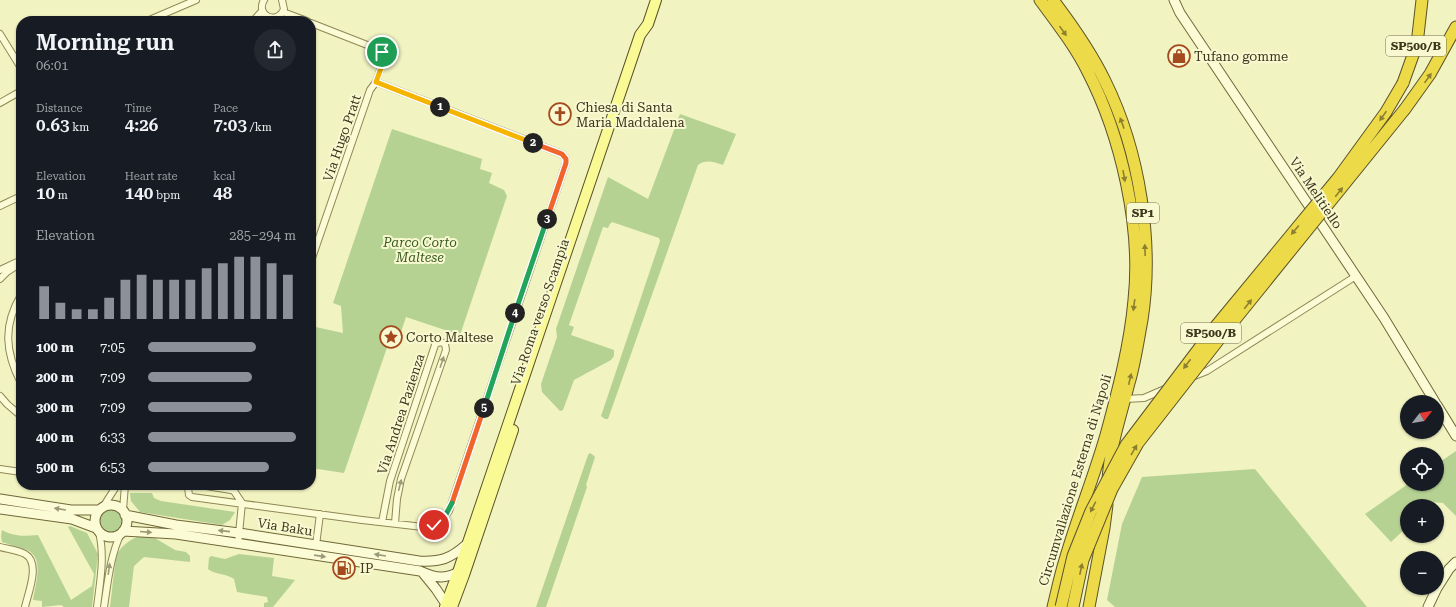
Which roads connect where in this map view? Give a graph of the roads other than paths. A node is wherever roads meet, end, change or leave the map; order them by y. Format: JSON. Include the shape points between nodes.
{"nodes":[{"id":1,"x":196,"y":0,"type":"edge"},
{"id":2,"x":264,"y":0,"type":"edge"},
{"id":3,"x":656,"y":0,"type":"edge"},
{"id":4,"x":1040,"y":0,"type":"edge"},
{"id":5,"x":1053,"y":0,"type":"edge"},
{"id":6,"x":1174,"y":0,"type":"edge"},
{"id":7,"x":283,"y":1,"type":"edge"},
{"id":8,"x":1422,"y":4,"type":"edge"},
{"id":9,"x":262,"y":11,"type":"junction"},
{"id":10,"x":159,"y":16,"type":"edge"},
{"id":11,"x":258,"y":16,"type":"edge"},
{"id":12,"x":267,"y":16,"type":"edge"},
{"id":13,"x":281,"y":16,"type":"edge"},
{"id":14,"x":648,"y":24,"type":"junction"},
{"id":15,"x":316,"y":25,"type":"edge"},
{"id":16,"x":1456,"y":27,"type":"edge"},
{"id":17,"x":0,"y":34,"type":"edge"},
{"id":18,"x":16,"y":60,"type":"edge"},
{"id":19,"x":376,"y":82,"type":"junction"},
{"id":20,"x":16,"y":94,"type":"edge"},
{"id":21,"x":0,"y":103,"type":"edge"},
{"id":22,"x":16,"y":198,"type":"edge"},
{"id":23,"x":0,"y":206,"type":"edge"},
{"id":24,"x":316,"y":247,"type":"edge"},
{"id":25,"x":16,"y":262,"type":"edge"},
{"id":26,"x":16,"y":266,"type":"edge"},
{"id":27,"x":0,"y":270,"type":"edge"},
{"id":28,"x":1356,"y":276,"type":"junction"},
{"id":29,"x":0,"y":279,"type":"edge"},
{"id":30,"x":16,"y":303,"type":"edge"},
{"id":31,"x":16,"y":372,"type":"edge"},
{"id":32,"x":1431,"y":395,"type":"edge"},
{"id":33,"x":0,"y":396,"type":"edge"},
{"id":34,"x":1125,"y":399,"type":"junction"},
{"id":35,"x":16,"y":412,"type":"edge"},
{"id":36,"x":1444,"y":416,"type":"edge"},
{"id":37,"x":1456,"y":436,"type":"edge"},
{"id":38,"x":0,"y":469,"type":"edge"},
{"id":39,"x":16,"y":471,"type":"edge"},
{"id":40,"x":114,"y":490,"type":"edge"},
{"id":41,"x":125,"y":490,"type":"edge"},
{"id":42,"x":188,"y":490,"type":"edge"},
{"id":43,"x":231,"y":490,"type":"edge"},
{"id":44,"x":0,"y":499,"type":"edge"},
{"id":45,"x":242,"y":503,"type":"junction"},
{"id":46,"x":101,"y":508,"type":"junction"},
{"id":47,"x":0,"y":509,"type":"edge"},
{"id":48,"x":124,"y":513,"type":"junction"},
{"id":49,"x":320,"y":514,"type":"junction"},
{"id":50,"x":382,"y":522,"type":"junction"},
{"id":51,"x":395,"y":523,"type":"junction"},
{"id":52,"x":98,"y":530,"type":"junction"},
{"id":53,"x":122,"y":532,"type":"junction"},
{"id":54,"x":239,"y":532,"type":"junction"},
{"id":55,"x":238,"y":544,"type":"junction"},
{"id":56,"x":467,"y":544,"type":"junction"},
{"id":57,"x":316,"y":545,"type":"junction"},
{"id":58,"x":0,"y":547,"type":"edge"},
{"id":59,"x":441,"y":560,"type":"junction"},
{"id":60,"x":1456,"y":562,"type":"edge"},
{"id":61,"x":420,"y":571,"type":"junction"},
{"id":62,"x":463,"y":574,"type":"junction"},
{"id":63,"x":1444,"y":578,"type":"edge"},
{"id":64,"x":1434,"y":595,"type":"edge"},
{"id":65,"x":448,"y":606,"type":"edge"},
{"id":66,"x":25,"y":607,"type":"edge"},
{"id":67,"x":97,"y":607,"type":"edge"},
{"id":68,"x":104,"y":607,"type":"edge"},
{"id":69,"x":1052,"y":607,"type":"edge"},
{"id":70,"x":1061,"y":607,"type":"edge"},
{"id":71,"x":1074,"y":607,"type":"edge"},
{"id":72,"x":1089,"y":607,"type":"edge"},
{"id":73,"x":1428,"y":607,"type":"edge"}],
"edges":[{"from":1,"to":10,"type":"street"},
{"from":2,"to":9,"type":"street"},
{"from":3,"to":14,"type":"main road","name":"Via Roma verso Scampia"},
{"from":4,"to":69,"type":"highway","name":"Circumvallazione Esterna di Napoli","number":"SP1","one_way":true,"via":[[1088,72],[1110,121],[1122,164],[1133,222],[1135,261],[1134,299],[1120,383]]},
{"from":34,"to":5,"type":"highway","name":"Circumvallazione Esterna di Napoli","number":"SP1","one_way":true,"via":[[1146,281],[1145,233],[1139,190],[1128,140],[1115,104],[1080,38]]},
{"from":6,"to":28,"type":"main road","name":"Via Melitiello","via":[[1180,13]]},
{"from":7,"to":13,"type":"street","via":[[284,9]]},
{"from":8,"to":70,"type":"highway","number":"SP500/B","one_way":true,"bridge":true,"via":[[1417,44],[1406,76],[1386,112],[1338,178],[1216,326],[1126,445],[1091,511],[1073,556]]},
{"from":9,"to":11,"type":"street"},
{"from":9,"to":12,"type":"street"},
{"from":14,"to":56,"type":"main road","name":"Via Roma verso Scampia","via":[[640,35]]},
{"from":14,"to":62,"type":"main road","name":"Via Roma verso Scampia","via":[[647,38]]},
{"from":15,"to":19,"type":"street","name":"Via Hugo Pratt","via":[[380,50],[385,56]]},
{"from":71,"to":16,"type":"highway","number":"SP500/B","one_way":true,"bridge":true,"via":[[1083,560],[1112,489],[1138,443],[1405,109],[1430,74]]},
{"from":17,"to":18,"type":"street"},
{"from":19,"to":24,"type":"street","name":"Via Hugo Pratt","via":[[370,90]]},
{"from":19,"to":51,"type":"street","via":[[562,154],[566,159],[449,511],[439,523],[429,527]]},
{"from":20,"to":21,"type":"street"},
{"from":22,"to":23,"type":"street"},
{"from":25,"to":27,"type":"street"},
{"from":26,"to":29,"type":"street"},
{"from":28,"to":32,"type":"main road","name":"Via Melitiello"},
{"from":28,"to":34,"type":"street","via":[[1207,371],[1144,398]]},
{"from":30,"to":31,"type":"street","via":[[9,324],[8,341],[10,358]]},
{"from":33,"to":35,"type":"street"},
{"from":34,"to":72,"type":"highway","name":"Circumvallazione Esterna di Napoli","number":"SP1","via":[[1112,444],[1104,528]]},
{"from":36,"to":37,"type":"main road"},
{"from":38,"to":39,"type":"street"},
{"from":40,"to":46,"type":"street"},
{"from":41,"to":48,"type":"street"},
{"from":42,"to":45,"type":"street","via":[[192,496]]},
{"from":43,"to":45,"type":"street"},
{"from":46,"to":44,"type":"main road","one_way":true,"via":[[70,510]]},
{"from":45,"to":49,"type":"street"},
{"from":45,"to":54,"type":"street"},
{"from":46,"to":48,"type":"main road","via":[[113,505]]},
{"from":46,"to":52,"type":"main road","via":[[95,518]]},
{"from":47,"to":52,"type":"main road","via":[[72,519]]},
{"from":48,"to":53,"type":"main road","via":[[126,525]]},
{"from":54,"to":48,"type":"main road","name":"Via Baku","one_way":true,"via":[[176,525]]},
{"from":49,"to":50,"type":"street"},
{"from":49,"to":57,"type":"street"},
{"from":50,"to":51,"type":"street"},
{"from":51,"to":50,"type":"street","name":"Via Andrea Pazienza","one_way":true,"via":[[401,479],[446,350],[445,344],[441,342],[435,345],[390,481]]},
{"from":52,"to":53,"type":"main road","via":[[103,535],[112,537]]},
{"from":52,"to":67,"type":"street","via":[[102,559]]},
{"from":53,"to":55,"type":"main road","name":"Via Baku","one_way":true,"via":[[176,534]]},
{"from":68,"to":53,"type":"street","one_way":true,"via":[[111,560]]},
{"from":54,"to":55,"type":"street"},
{"from":54,"to":57,"type":"main road","name":"Via Baku"},
{"from":55,"to":61,"type":"main road","name":"Via Baku","one_way":true},
{"from":56,"to":59,"type":"main road","name":"Via Baku","via":[[455,555]]},
{"from":56,"to":62,"type":"main road","name":"Via Roma verso Scampia"},
{"from":59,"to":57,"type":"main road","name":"Via Baku","one_way":true,"via":[[419,561]]},
{"from":58,"to":66,"type":"street","via":[[25,554],[32,562],[34,572]]},
{"from":59,"to":62,"type":"main road","via":[[456,567]]},
{"from":60,"to":63,"type":"main road"},
{"from":61,"to":62,"type":"main road","name":"Via Baku","via":[[434,577]]},
{"from":61,"to":65,"type":"main road"},
{"from":62,"to":65,"type":"main road","name":"Via Roma verso Scampia"},
{"from":64,"to":73,"type":"main road"}]}
